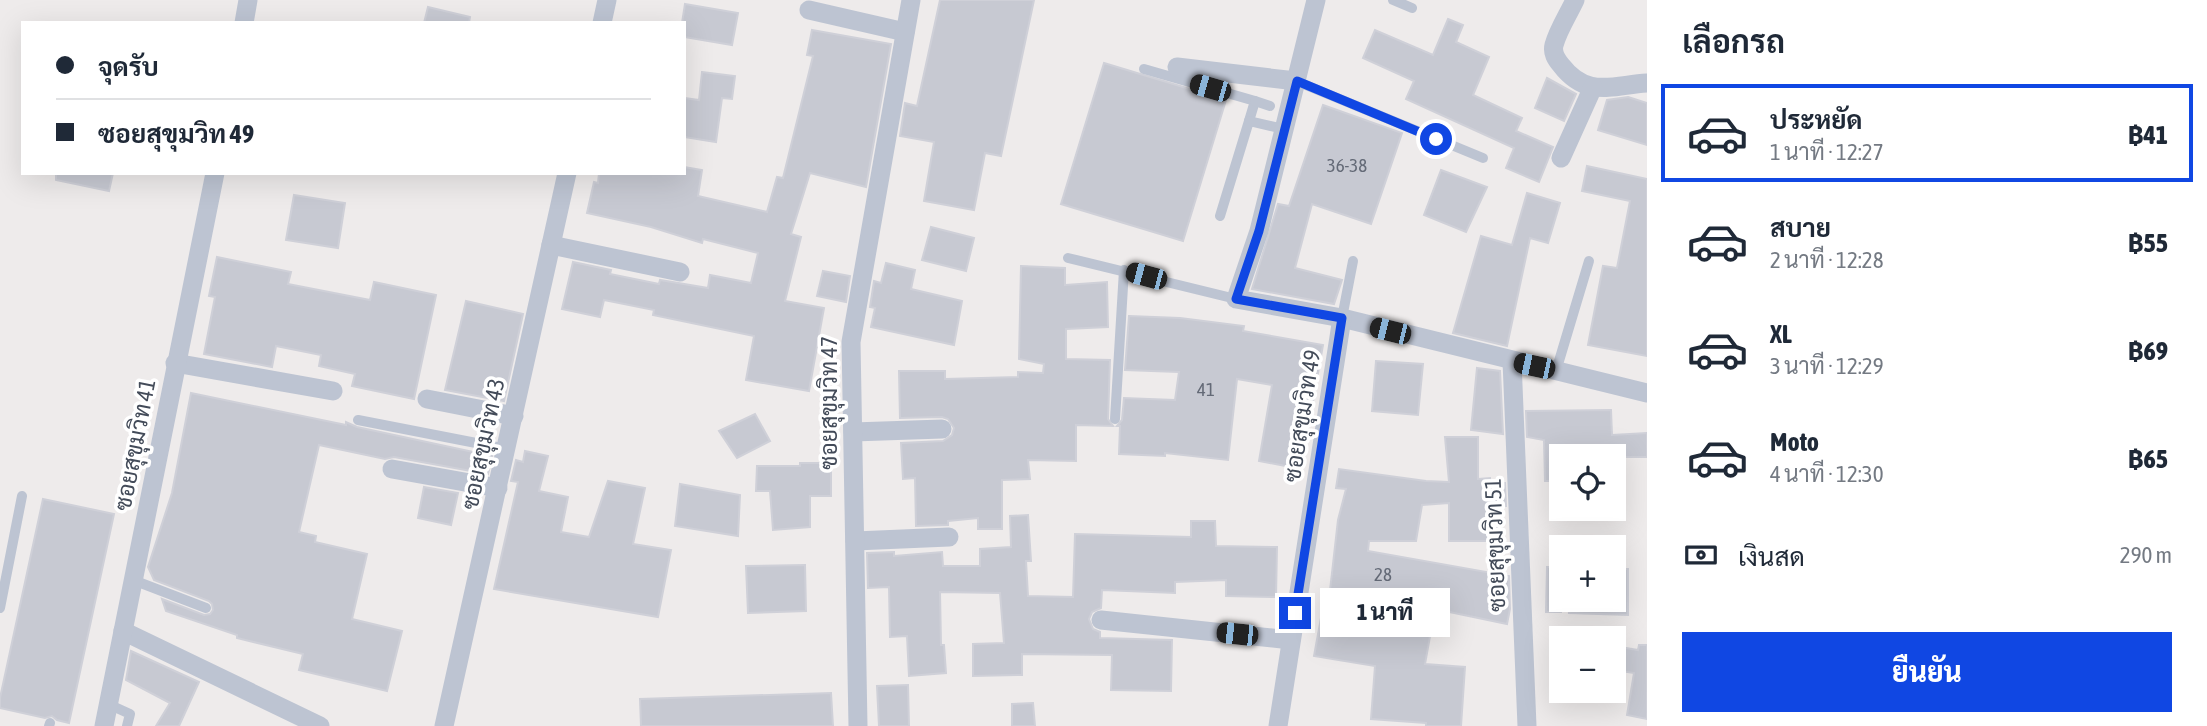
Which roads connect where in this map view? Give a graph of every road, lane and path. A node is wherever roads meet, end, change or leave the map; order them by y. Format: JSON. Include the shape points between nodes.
{"nodes":[{"id":1,"x":248,"y":0,"type":"edge"},
{"id":2,"x":607,"y":0,"type":"edge"},
{"id":3,"x":911,"y":0,"type":"edge"},
{"id":4,"x":1316,"y":0,"type":"edge"},
{"id":5,"x":1393,"y":0,"type":"edge"},
{"id":6,"x":1574,"y":0,"type":"edge"},
{"id":7,"x":1412,"y":8,"type":"dead end"},
{"id":8,"x":809,"y":10,"type":"dead end"},
{"id":9,"x":244,"y":21,"type":"edge"},
{"id":10,"x":602,"y":21,"type":"edge"},
{"id":11,"x":905,"y":32,"type":"junction"},
{"id":12,"x":1177,"y":67,"type":"dead end"},
{"id":13,"x":1144,"y":69,"type":"dead end"},
{"id":14,"x":1297,"y":81,"type":"junction"},
{"id":15,"x":1647,"y":83,"type":"edge"},
{"id":16,"x":1593,"y":87,"type":"junction"},
{"id":17,"x":1255,"y":102,"type":"junction"},
{"id":18,"x":1270,"y":106,"type":"dead end"},
{"id":19,"x":1249,"y":121,"type":"junction"},
{"id":20,"x":1284,"y":130,"type":"junction"},
{"id":21,"x":1483,"y":158,"type":"dead end"},
{"id":22,"x":1560,"y":158,"type":"dead end"},
{"id":23,"x":215,"y":175,"type":"edge"},
{"id":24,"x":567,"y":175,"type":"edge"},
{"id":25,"x":1220,"y":216,"type":"dead end"},
{"id":26,"x":551,"y":245,"type":"junction"},
{"id":27,"x":1068,"y":258,"type":"dead end"},
{"id":28,"x":1353,"y":261,"type":"dead end"},
{"id":29,"x":1589,"y":261,"type":"dead end"},
{"id":30,"x":1124,"y":270,"type":"junction"},
{"id":31,"x":680,"y":272,"type":"dead end"},
{"id":32,"x":1236,"y":299,"type":"junction"},
{"id":33,"x":1342,"y":318,"type":"junction"},
{"id":34,"x":1512,"y":362,"type":"junction"},
{"id":35,"x":175,"y":363,"type":"junction"},
{"id":36,"x":1556,"y":371,"type":"junction"},
{"id":37,"x":333,"y":391,"type":"dead end"},
{"id":38,"x":1647,"y":393,"type":"edge"},
{"id":39,"x":427,"y":399,"type":"dead end"},
{"id":40,"x":514,"y":416,"type":"junction"},
{"id":41,"x":1115,"y":419,"type":"dead end"},
{"id":42,"x":358,"y":420,"type":"dead end"},
{"id":43,"x":942,"y":429,"type":"dead end"},
{"id":44,"x":853,"y":432,"type":"junction"},
{"id":45,"x":507,"y":449,"type":"junction"},
{"id":46,"x":392,"y":469,"type":"dead end"},
{"id":47,"x":498,"y":488,"type":"junction"},
{"id":48,"x":22,"y":496,"type":"dead end"},
{"id":49,"x":949,"y":537,"type":"dead end"},
{"id":50,"x":855,"y":541,"type":"junction"},
{"id":51,"x":133,"y":580,"type":"junction"},
{"id":52,"x":0,"y":608,"type":"edge"},
{"id":53,"x":206,"y":608,"type":"dead end"},
{"id":54,"x":1101,"y":620,"type":"dead end"},
{"id":55,"x":123,"y":631,"type":"junction"},
{"id":56,"x":1291,"y":640,"type":"junction"},
{"id":57,"x":108,"y":704,"type":"junction"},
{"id":58,"x":104,"y":726,"type":"edge"},
{"id":59,"x":127,"y":726,"type":"edge"},
{"id":60,"x":320,"y":726,"type":"edge"},
{"id":61,"x":444,"y":726,"type":"edge"},
{"id":62,"x":858,"y":726,"type":"edge"},
{"id":63,"x":1278,"y":726,"type":"edge"},
{"id":64,"x":1527,"y":726,"type":"edge"}],
"edges":[{"from":1,"to":9,"type":"street"},
{"from":2,"to":10,"type":"street"},
{"from":3,"to":11,"type":"street","name":"ซอยสุขุมวิท 47"},
{"from":4,"to":14,"type":"street"},
{"from":5,"to":7,"type":"lane"},
{"from":6,"to":16,"type":"street","via":[[1553,52],[1569,74]]},
{"from":8,"to":11,"type":"street"},
{"from":11,"to":44,"type":"street","name":"ซอยสุขุมวิท 47","via":[[851,342]]},
{"from":12,"to":14,"type":"street"},
{"from":13,"to":17,"type":"lane"},
{"from":14,"to":20,"type":"street"},
{"from":14,"to":21,"type":"lane"},
{"from":15,"to":16,"type":"street","via":[[1617,89]]},
{"from":16,"to":22,"type":"street"},
{"from":17,"to":18,"type":"lane"},
{"from":17,"to":19,"type":"lane"},
{"from":19,"to":20,"type":"lane"},
{"from":19,"to":25,"type":"lane"},
{"from":20,"to":32,"type":"street","via":[[1259,231]]},
{"from":23,"to":35,"type":"street","name":"ซอยสุขุมวิท 41"},
{"from":24,"to":26,"type":"street","name":"ซอยสุขุมวิท 43"},
{"from":26,"to":31,"type":"street"},
{"from":26,"to":40,"type":"street","name":"ซอยสุขุมวิท 43"},
{"from":27,"to":30,"type":"lane"},
{"from":28,"to":33,"type":"lane"},
{"from":29,"to":36,"type":"lane"},
{"from":30,"to":32,"type":"lane"},
{"from":30,"to":41,"type":"lane"},
{"from":32,"to":33,"type":"street"},
{"from":33,"to":34,"type":"street"},
{"from":33,"to":56,"type":"street","name":"ซอยสุขุมวิท 49"},
{"from":34,"to":36,"type":"street"},
{"from":34,"to":64,"type":"street","name":"ซอยสุขุมวิท 51"},
{"from":35,"to":37,"type":"street"},
{"from":35,"to":51,"type":"street","name":"ซอยสุขุมวิท 41"},
{"from":36,"to":38,"type":"street"},
{"from":39,"to":40,"type":"street"},
{"from":40,"to":45,"type":"street","name":"ซอยสุขุมวิท 43"},
{"from":42,"to":45,"type":"lane"},
{"from":43,"to":44,"type":"street"},
{"from":44,"to":50,"type":"street","name":"ซอยสุขุมวิท 47"},
{"from":45,"to":47,"type":"street","name":"ซอยสุขุมวิท 43"},
{"from":46,"to":47,"type":"street"},
{"from":47,"to":61,"type":"street","name":"ซอยสุขุมวิท 43"},
{"from":48,"to":52,"type":"lane"},
{"from":49,"to":50,"type":"street"},
{"from":50,"to":62,"type":"street","name":"ซอยสุขุมวิท 47"},
{"from":51,"to":53,"type":"lane"},
{"from":51,"to":55,"type":"street","name":"ซอยสุขุมวิท 41"},
{"from":54,"to":56,"type":"street"},
{"from":55,"to":57,"type":"street","name":"ซอยสุขุมวิท 41"},
{"from":55,"to":60,"type":"street"},
{"from":56,"to":63,"type":"street","name":"ซอยสุขุมวิท 49"},
{"from":57,"to":58,"type":"street","name":"ซอยสุขุมวิท 41"},
{"from":57,"to":59,"type":"lane","via":[[130,714]]}]}
